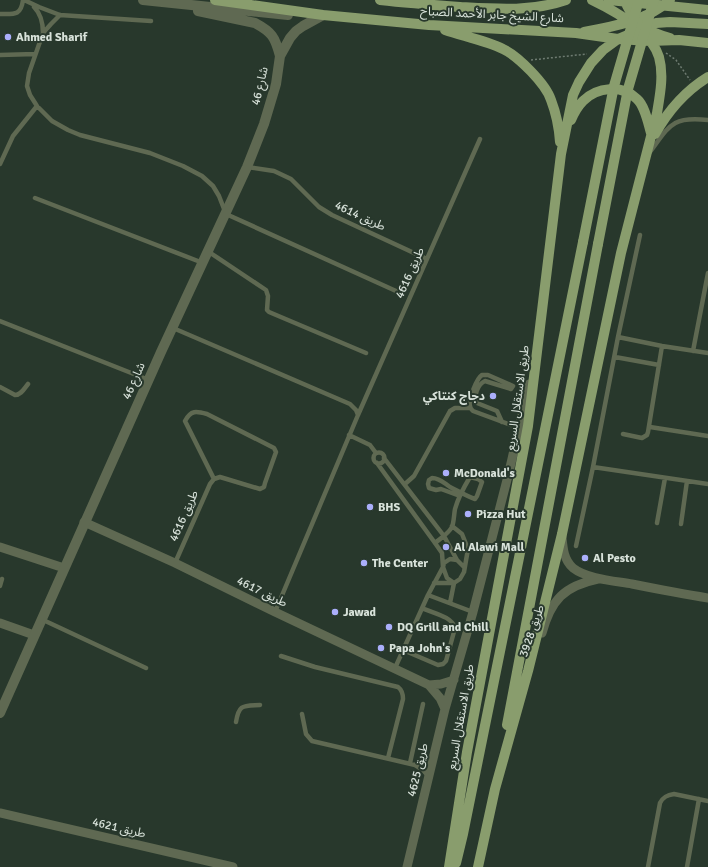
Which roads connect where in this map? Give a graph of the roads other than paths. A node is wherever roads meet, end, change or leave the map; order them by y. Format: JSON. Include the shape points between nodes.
{"nodes":[{"id":1,"x":24,"y":0,"type":"edge"},
{"id":2,"x":143,"y":0,"type":"edge"},
{"id":3,"x":215,"y":0,"type":"edge"},
{"id":4,"x":380,"y":0,"type":"edge"},
{"id":5,"x":566,"y":0,"type":"edge"},
{"id":6,"x":592,"y":0,"type":"edge"},
{"id":7,"x":609,"y":0,"type":"edge"},
{"id":8,"x":639,"y":0,"type":"edge"},
{"id":9,"x":654,"y":0,"type":"edge"},
{"id":10,"x":625,"y":1,"type":"edge"},
{"id":11,"x":668,"y":2,"type":"edge"},
{"id":12,"x":177,"y":3,"type":"junction"},
{"id":13,"x":32,"y":4,"type":"junction"},
{"id":14,"x":708,"y":10,"type":"edge"},
{"id":15,"x":303,"y":11,"type":"junction"},
{"id":16,"x":0,"y":14,"type":"edge"},
{"id":17,"x":60,"y":15,"type":"junction"},
{"id":18,"x":323,"y":15,"type":"junction"},
{"id":19,"x":632,"y":20,"type":"junction"},
{"id":20,"x":151,"y":21,"type":"dead end"},
{"id":21,"x":708,"y":24,"type":"edge"},
{"id":22,"x":429,"y":25,"type":"junction"},
{"id":23,"x":642,"y":29,"type":"junction"},
{"id":24,"x":43,"y":33,"type":"junction"},
{"id":25,"x":576,"y":33,"type":"junction"},
{"id":26,"x":618,"y":40,"type":"junction"},
{"id":27,"x":679,"y":40,"type":"junction"},
{"id":28,"x":708,"y":43,"type":"edge"},
{"id":29,"x":652,"y":45,"type":"junction"},
{"id":30,"x":35,"y":54,"type":"junction"},
{"id":31,"x":0,"y":55,"type":"edge"},
{"id":32,"x":280,"y":56,"type":"junction"},
{"id":33,"x":708,"y":77,"type":"edge"},
{"id":34,"x":37,"y":106,"type":"junction"},
{"id":35,"x":708,"y":120,"type":"edge"},
{"id":36,"x":566,"y":130,"type":"junction"},
{"id":37,"x":651,"y":135,"type":"junction"},
{"id":38,"x":480,"y":139,"type":"dead end"},
{"id":39,"x":648,"y":146,"type":"junction"},
{"id":40,"x":562,"y":154,"type":"junction"},
{"id":41,"x":645,"y":158,"type":"junction"},
{"id":42,"x":1,"y":160,"type":"edge"},
{"id":43,"x":247,"y":167,"type":"junction"},
{"id":44,"x":35,"y":198,"type":"dead end"},
{"id":45,"x":226,"y":214,"type":"junction"},
{"id":46,"x":640,"y":235,"type":"dead end"},
{"id":47,"x":209,"y":252,"type":"junction"},
{"id":48,"x":427,"y":258,"type":"junction"},
{"id":49,"x":203,"y":263,"type":"junction"},
{"id":50,"x":708,"y":273,"type":"edge"},
{"id":51,"x":396,"y":291,"type":"dead end"},
{"id":52,"x":0,"y":321,"type":"edge"},
{"id":53,"x":173,"y":328,"type":"junction"},
{"id":54,"x":618,"y":337,"type":"junction"},
{"id":55,"x":662,"y":346,"type":"junction"},
{"id":56,"x":693,"y":351,"type":"junction"},
{"id":57,"x":366,"y":353,"type":"dead end"},
{"id":58,"x":708,"y":353,"type":"edge"},
{"id":59,"x":614,"y":357,"type":"junction"},
{"id":60,"x":659,"y":366,"type":"junction"},
{"id":61,"x":536,"y":369,"type":"junction"},
{"id":62,"x":149,"y":380,"type":"junction"},
{"id":63,"x":28,"y":384,"type":"dead end"},
{"id":64,"x":0,"y":388,"type":"edge"},
{"id":65,"x":470,"y":408,"type":"junction"},
{"id":66,"x":358,"y":415,"type":"junction"},
{"id":67,"x":502,"y":422,"type":"junction"},
{"id":68,"x":650,"y":427,"type":"junction"},
{"id":69,"x":519,"y":428,"type":"junction"},
{"id":70,"x":623,"y":434,"type":"dead end"},
{"id":71,"x":349,"y":435,"type":"junction"},
{"id":72,"x":708,"y":436,"type":"edge"},
{"id":73,"x":376,"y":453,"type":"junction"},
{"id":74,"x":384,"y":458,"type":"junction"},
{"id":75,"x":377,"y":463,"type":"junction"},
{"id":76,"x":593,"y":467,"type":"junction"},
{"id":77,"x":397,"y":474,"type":"junction"},
{"id":78,"x":665,"y":478,"type":"junction"},
{"id":79,"x":214,"y":479,"type":"junction"},
{"id":80,"x":389,"y":479,"type":"junction"},
{"id":81,"x":687,"y":481,"type":"junction"},
{"id":82,"x":405,"y":484,"type":"junction"},
{"id":83,"x":708,"y":484,"type":"edge"},
{"id":84,"x":461,"y":494,"type":"junction"},
{"id":85,"x":412,"y":495,"type":"junction"},
{"id":86,"x":404,"y":500,"type":"junction"},
{"id":87,"x":84,"y":522,"type":"junction"},
{"id":88,"x":657,"y":523,"type":"dead end"},
{"id":89,"x":681,"y":524,"type":"dead end"},
{"id":90,"x":452,"y":526,"type":"junction"},
{"id":91,"x":562,"y":534,"type":"junction"},
{"id":92,"x":444,"y":536,"type":"junction"},
{"id":93,"x":436,"y":542,"type":"junction"},
{"id":94,"x":576,"y":546,"type":"dead end"},
{"id":95,"x":0,"y":547,"type":"edge"},
{"id":96,"x":457,"y":560,"type":"junction"},
{"id":97,"x":175,"y":563,"type":"junction"},
{"id":98,"x":443,"y":567,"type":"junction"},
{"id":99,"x":464,"y":567,"type":"junction"},
{"id":100,"x":64,"y":568,"type":"junction"},
{"id":101,"x":601,"y":578,"type":"junction"},
{"id":102,"x":2,"y":579,"type":"dead end"},
{"id":103,"x":454,"y":582,"type":"junction"},
{"id":104,"x":434,"y":584,"type":"junction"},
{"id":105,"x":0,"y":586,"type":"edge"},
{"id":106,"x":428,"y":595,"type":"junction"},
{"id":107,"x":708,"y":598,"type":"edge"},
{"id":108,"x":450,"y":603,"type":"junction"},
{"id":109,"x":422,"y":608,"type":"junction"},
{"id":110,"x":275,"y":612,"type":"junction"},
{"id":111,"x":473,"y":612,"type":"junction"},
{"id":112,"x":42,"y":619,"type":"junction"},
{"id":113,"x":0,"y":623,"type":"edge"},
{"id":114,"x":34,"y":635,"type":"junction"},
{"id":115,"x":403,"y":650,"type":"junction"},
{"id":116,"x":281,"y":656,"type":"dead end"},
{"id":117,"x":146,"y":668,"type":"dead end"},
{"id":118,"x":395,"y":668,"type":"junction"},
{"id":119,"x":528,"y":671,"type":"junction"},
{"id":120,"x":454,"y":680,"type":"junction"},
{"id":121,"x":429,"y":685,"type":"junction"},
{"id":122,"x":423,"y":704,"type":"dead end"},
{"id":123,"x":260,"y":705,"type":"dead end"},
{"id":124,"x":445,"y":709,"type":"junction"},
{"id":125,"x":1,"y":710,"type":"edge"},
{"id":126,"x":302,"y":714,"type":"dead end"},
{"id":127,"x":236,"y":722,"type":"dead end"},
{"id":128,"x":434,"y":757,"type":"junction"},
{"id":129,"x":388,"y":758,"type":"junction"},
{"id":130,"x":413,"y":764,"type":"junction"},
{"id":131,"x":429,"y":778,"type":"junction"},
{"id":132,"x":495,"y":789,"type":"junction"},
{"id":133,"x":699,"y":799,"type":"junction"},
{"id":134,"x":708,"y":801,"type":"edge"},
{"id":135,"x":0,"y":813,"type":"edge"},
{"id":136,"x":233,"y":867,"type":"edge"},
{"id":137,"x":407,"y":867,"type":"edge"},
{"id":138,"x":449,"y":867,"type":"edge"},
{"id":139,"x":455,"y":867,"type":"edge"},
{"id":140,"x":478,"y":867,"type":"edge"},
{"id":141,"x":648,"y":867,"type":"edge"},
{"id":142,"x":687,"y":867,"type":"edge"}],
"edges":[{"from":1,"to":13,"type":"lane"},
{"from":1,"to":16,"type":"lane","via":[[19,12]]},
{"from":2,"to":12,"type":"street"},
{"from":3,"to":15,"type":"main road","name":"شارع الشيخ جابر الأحمد الصباح"},
{"from":4,"to":5,"type":"main road","via":[[506,9],[536,7]]},
{"from":6,"to":19,"type":"main road"},
{"from":7,"to":10,"type":"main road"},
{"from":8,"to":139,"type":"main road","bridge":true,"via":[[614,86]]},
{"from":9,"to":132,"type":"main road","bridge":true,"via":[[628,90]]},
{"from":10,"to":11,"type":"main road"},
{"from":10,"to":19,"type":"main road"},
{"from":11,"to":14,"type":"main road"},
{"from":11,"to":19,"type":"main road"},
{"from":12,"to":15,"type":"street","via":[[290,15]]},
{"from":12,"to":32,"type":"street","name":"شارع 46","via":[[202,12],[255,23],[271,33]]},
{"from":13,"to":17,"type":"lane"},
{"from":13,"to":24,"type":"lane","via":[[39,12]]},
{"from":15,"to":18,"type":"main road","name":"شارع الشيخ جابر الأحمد الصباح"},
{"from":17,"to":20,"type":"lane"},
{"from":17,"to":24,"type":"lane"},
{"from":18,"to":22,"type":"main road","name":"شارع الشيخ جابر الأحمد الصباح"},
{"from":18,"to":32,"type":"street","name":"شارع 46","via":[[296,31]]},
{"from":19,"to":23,"type":"main road"},
{"from":19,"to":25,"type":"main road"},
{"from":21,"to":23,"type":"main road","name":"طريق الاستقلال السريع","via":[[670,22]]},
{"from":22,"to":25,"type":"main road","name":"شارع الشيخ جابر الأحمد الصباح"},
{"from":22,"to":40,"type":"main road","via":[[503,48],[516,56],[534,74],[551,98],[559,126]]},
{"from":23,"to":26,"type":"main road","name":"طريق الاستقلال السريع"},
{"from":23,"to":27,"type":"main road"},
{"from":23,"to":29,"type":"main road"},
{"from":24,"to":30,"type":"lane"},
{"from":25,"to":26,"type":"main road"},
{"from":26,"to":29,"type":"main road"},
{"from":26,"to":36,"type":"main road","name":"طريق الاستقلال السريع","via":[[600,53],[579,82]]},
{"from":27,"to":28,"type":"main road"},
{"from":27,"to":29,"type":"main road"},
{"from":29,"to":37,"type":"main road","via":[[659,57],[661,74],[657,113]]},
{"from":30,"to":31,"type":"lane"},
{"from":30,"to":34,"type":"lane","via":[[27,86]]},
{"from":32,"to":43,"type":"street","name":"شارع 46","via":[[276,84]]},
{"from":33,"to":39,"type":"main road","via":[[688,91],[669,112]]},
{"from":34,"to":42,"type":"lane","via":[[13,136]]},
{"from":34,"to":45,"type":"lane","via":[[68,130],[150,153],[202,176],[213,186]]},
{"from":35,"to":41,"type":"lane","via":[[688,118],[677,121],[666,130]]},
{"from":36,"to":37,"type":"main road","via":[[577,109],[590,95],[599,91],[619,89],[638,99]]},
{"from":36,"to":40,"type":"main road","name":"طريق الاستقلال السريع"},
{"from":37,"to":39,"type":"main road"},
{"from":38,"to":48,"type":"lane","name":"طريق 4616"},
{"from":39,"to":41,"type":"main road"},
{"from":40,"to":61,"type":"main road","name":"طريق الاستقلال السريع"},
{"from":41,"to":91,"type":"main road","via":[[621,253]]},
{"from":43,"to":45,"type":"street","name":"شارع 46"},
{"from":43,"to":48,"type":"lane","name":"طريق 4614","via":[[283,174],[319,207],[332,215]]},
{"from":44,"to":49,"type":"lane"},
{"from":45,"to":47,"type":"street","name":"شارع 46"},
{"from":45,"to":51,"type":"lane"},
{"from":46,"to":54,"type":"lane"},
{"from":47,"to":49,"type":"street","name":"شارع 46"},
{"from":47,"to":57,"type":"lane","via":[[266,290],[269,312]]},
{"from":48,"to":66,"type":"lane","name":"طريق 4616"},
{"from":49,"to":53,"type":"street","name":"شارع 46"},
{"from":50,"to":56,"type":"lane"},
{"from":52,"to":62,"type":"lane"},
{"from":53,"to":62,"type":"street","name":"شارع 46"},
{"from":53,"to":66,"type":"lane","via":[[350,404]]},
{"from":54,"to":55,"type":"lane"},
{"from":54,"to":59,"type":"lane"},
{"from":55,"to":56,"type":"lane"},
{"from":55,"to":60,"type":"lane"},
{"from":56,"to":58,"type":"lane"},
{"from":59,"to":60,"type":"lane"},
{"from":59,"to":76,"type":"lane"},
{"from":60,"to":68,"type":"lane"},
{"from":61,"to":69,"type":"street","name":"طريق 4625","via":[[530,381]]},
{"from":61,"to":138,"type":"main road","name":"طريق الاستقلال السريع","via":[[528,426],[467,752]]},
{"from":62,"to":87,"type":"street","name":"شارع 46"},
{"from":63,"to":64,"type":"lane","via":[[18,395]]},
{"from":65,"to":67,"type":"lane"},
{"from":65,"to":67,"type":"lane","via":[[470,400],[482,375],[512,384],[511,389],[485,381],[480,384],[475,397],[477,403],[497,411]]},
{"from":65,"to":82,"type":"lane","via":[[455,408],[450,411],[414,476]]},
{"from":66,"to":71,"type":"lane","name":"طريق 4616"},
{"from":67,"to":69,"type":"lane"},
{"from":68,"to":70,"type":"lane","via":[[642,438]]},
{"from":68,"to":72,"type":"lane"},
{"from":69,"to":111,"type":"street","name":"طريق 4625"},
{"from":71,"to":73,"type":"lane","via":[[370,445]]},
{"from":71,"to":110,"type":"lane","name":"طريق 4616"},
{"from":73,"to":74,"type":"lane","via":[[382,453]]},
{"from":73,"to":75,"type":"lane","via":[[373,457]]},
{"from":74,"to":75,"type":"lane","via":[[381,463]]},
{"from":74,"to":77,"type":"lane"},
{"from":75,"to":80,"type":"lane"},
{"from":76,"to":78,"type":"lane"},
{"from":76,"to":94,"type":"lane"},
{"from":77,"to":80,"type":"lane"},
{"from":77,"to":82,"type":"lane"},
{"from":78,"to":81,"type":"lane"},
{"from":78,"to":88,"type":"lane"},
{"from":79,"to":79,"type":"lane","via":[[220,477],[260,489],[264,487],[276,450],[197,411],[188,414],[185,421]]},
{"from":79,"to":97,"type":"lane","name":"طريق 4616"},
{"from":80,"to":86,"type":"lane"},
{"from":81,"to":83,"type":"lane"},
{"from":81,"to":89,"type":"lane"},
{"from":82,"to":85,"type":"lane"},
{"from":84,"to":84,"type":"lane","via":[[475,499],[482,481],[470,477]]},
{"from":84,"to":84,"type":"lane","via":[[442,489],[432,490],[429,488],[429,480],[436,478]]},
{"from":84,"to":90,"type":"lane"},
{"from":85,"to":86,"type":"lane"},
{"from":85,"to":92,"type":"lane"},
{"from":86,"to":93,"type":"lane"},
{"from":87,"to":97,"type":"street","name":"طريق 4617"},
{"from":87,"to":100,"type":"street","name":"شارع 46"},
{"from":90,"to":92,"type":"lane"},
{"from":90,"to":99,"type":"lane","via":[[462,534],[468,549]]},
{"from":91,"to":101,"type":"street","name":"طريق 3928","via":[[564,553],[570,565],[581,573]]},
{"from":91,"to":119,"type":"main road"},
{"from":92,"to":93,"type":"lane"},
{"from":92,"to":96,"type":"lane"},
{"from":93,"to":98,"type":"lane","via":[[442,553]]},
{"from":95,"to":100,"type":"street"},
{"from":96,"to":98,"type":"lane","via":[[450,559]]},
{"from":96,"to":99,"type":"lane"},
{"from":97,"to":110,"type":"street","name":"طريق 4617"},
{"from":98,"to":103,"type":"lane","via":[[445,575]]},
{"from":98,"to":104,"type":"lane"},
{"from":99,"to":103,"type":"lane","via":[[463,575]]},
{"from":100,"to":112,"type":"street","name":"شارع 46"},
{"from":101,"to":107,"type":"street","name":"طريق 3928"},
{"from":101,"to":119,"type":"street","name":"طريق 3928","via":[[575,585],[556,601],[546,619],[535,662]]},
{"from":102,"to":105,"type":"lane"},
{"from":103,"to":104,"type":"lane"},
{"from":103,"to":108,"type":"lane"},
{"from":104,"to":106,"type":"lane"},
{"from":106,"to":108,"type":"lane"},
{"from":106,"to":109,"type":"lane"},
{"from":108,"to":111,"type":"lane"},
{"from":109,"to":115,"type":"lane"},
{"from":109,"to":115,"type":"lane","via":[[450,620],[454,625],[446,661],[438,665]]},
{"from":110,"to":118,"type":"street","name":"طريق 4617"},
{"from":111,"to":120,"type":"street","name":"طريق 4625"},
{"from":112,"to":114,"type":"street","name":"شارع 46"},
{"from":112,"to":117,"type":"lane"},
{"from":113,"to":114,"type":"street"},
{"from":114,"to":125,"type":"street","name":"شارع 46"},
{"from":115,"to":118,"type":"lane"},
{"from":116,"to":129,"type":"lane","via":[[402,690],[403,699]]},
{"from":118,"to":121,"type":"street","name":"طريق 4617"},
{"from":119,"to":132,"type":"main road"},
{"from":120,"to":121,"type":"street"},
{"from":120,"to":124,"type":"street","name":"طريق 4625"},
{"from":121,"to":124,"type":"street","name":"طريق 4617"},
{"from":122,"to":130,"type":"lane"},
{"from":123,"to":127,"type":"lane","via":[[242,706]]},
{"from":124,"to":128,"type":"street","name":"طريق 4625"},
{"from":126,"to":129,"type":"lane","via":[[306,734],[312,740]]},
{"from":128,"to":130,"type":"lane"},
{"from":128,"to":131,"type":"street","name":"طريق 4625"},
{"from":129,"to":130,"type":"lane"},
{"from":130,"to":131,"type":"lane","via":[[423,770]]},
{"from":131,"to":137,"type":"street","name":"طريق 4625"},
{"from":132,"to":140,"type":"main road"},
{"from":133,"to":134,"type":"lane"},
{"from":133,"to":141,"type":"lane","via":[[669,794],[662,799]]},
{"from":133,"to":142,"type":"lane"},
{"from":135,"to":136,"type":"street","name":"طريق 4621"}]}
